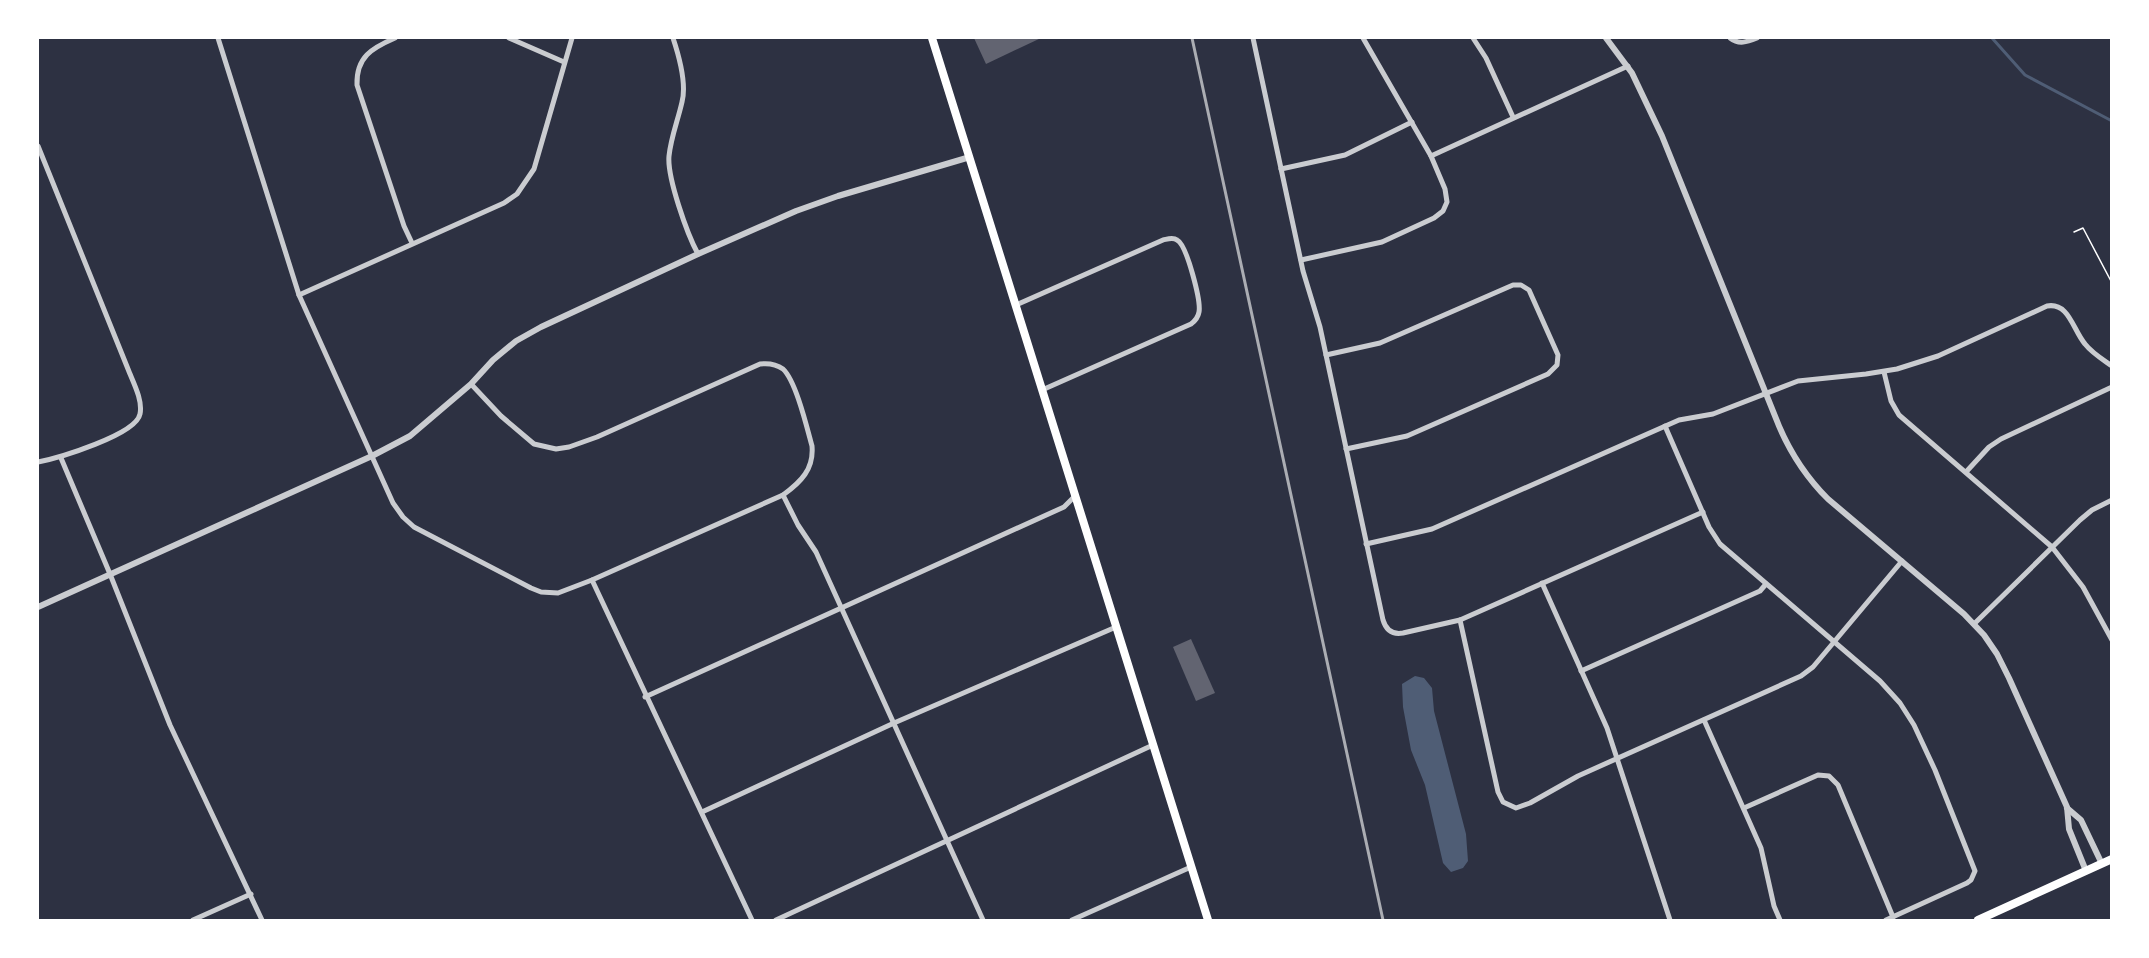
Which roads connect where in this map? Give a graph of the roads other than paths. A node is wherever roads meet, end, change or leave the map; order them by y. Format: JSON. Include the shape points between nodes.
{"nodes":[{"id":1,"x":218,"y":38,"type":"edge"},
{"id":2,"x":395,"y":38,"type":"edge"},
{"id":3,"x":509,"y":38,"type":"edge"},
{"id":4,"x":572,"y":38,"type":"edge"},
{"id":5,"x":673,"y":38,"type":"edge"},
{"id":6,"x":932,"y":38,"type":"edge"},
{"id":7,"x":1253,"y":38,"type":"edge"},
{"id":8,"x":1363,"y":38,"type":"edge"},
{"id":9,"x":1473,"y":38,"type":"edge"},
{"id":10,"x":1606,"y":38,"type":"edge"},
{"id":11,"x":1730,"y":38,"type":"edge"},
{"id":12,"x":1757,"y":38,"type":"edge"},
{"id":13,"x":564,"y":62,"type":"junction"},
{"id":14,"x":1628,"y":66,"type":"junction"},
{"id":15,"x":1513,"y":117,"type":"junction"},
{"id":16,"x":1412,"y":122,"type":"junction"},
{"id":17,"x":38,"y":146,"type":"edge"},
{"id":18,"x":1431,"y":156,"type":"junction"},
{"id":19,"x":970,"y":157,"type":"junction"},
{"id":20,"x":1281,"y":169,"type":"junction"},
{"id":21,"x":412,"y":243,"type":"junction"},
{"id":22,"x":698,"y":254,"type":"junction"},
{"id":23,"x":1301,"y":260,"type":"junction"},
{"id":24,"x":299,"y":295,"type":"junction"},
{"id":25,"x":1016,"y":305,"type":"junction"},
{"id":26,"x":1326,"y":355,"type":"junction"},
{"id":27,"x":2112,"y":366,"type":"edge"},
{"id":28,"x":1884,"y":372,"type":"junction"},
{"id":29,"x":471,"y":384,"type":"junction"},
{"id":30,"x":2112,"y":387,"type":"edge"},
{"id":31,"x":1042,"y":390,"type":"junction"},
{"id":32,"x":1766,"y":393,"type":"junction"},
{"id":33,"x":1665,"y":426,"type":"junction"},
{"id":34,"x":1346,"y":449,"type":"junction"},
{"id":35,"x":372,"y":456,"type":"junction"},
{"id":36,"x":61,"y":458,"type":"junction"},
{"id":37,"x":38,"y":462,"type":"edge"},
{"id":38,"x":1966,"y":472,"type":"junction"},
{"id":39,"x":783,"y":495,"type":"junction"},
{"id":40,"x":1075,"y":496,"type":"junction"},
{"id":41,"x":2112,"y":500,"type":"edge"},
{"id":42,"x":1703,"y":512,"type":"junction"},
{"id":43,"x":1366,"y":544,"type":"junction"},
{"id":44,"x":2052,"y":547,"type":"junction"},
{"id":45,"x":1902,"y":561,"type":"junction"},
{"id":46,"x":110,"y":574,"type":"junction"},
{"id":47,"x":592,"y":580,"type":"junction"},
{"id":48,"x":1542,"y":583,"type":"junction"},
{"id":49,"x":1766,"y":584,"type":"junction"},
{"id":50,"x":38,"y":607,"type":"edge"},
{"id":51,"x":841,"y":608,"type":"junction"},
{"id":52,"x":2112,"y":619,"type":"edge"},
{"id":53,"x":1460,"y":620,"type":"junction"},
{"id":54,"x":1974,"y":624,"type":"junction"},
{"id":55,"x":2104,"y":624,"type":"junction"},
{"id":56,"x":1116,"y":627,"type":"junction"},
{"id":57,"x":2112,"y":640,"type":"edge"},
{"id":58,"x":1834,"y":642,"type":"junction"},
{"id":59,"x":1581,"y":671,"type":"junction"},
{"id":60,"x":645,"y":697,"type":"junction"},
{"id":61,"x":1704,"y":720,"type":"junction"},
{"id":62,"x":894,"y":723,"type":"junction"},
{"id":63,"x":1153,"y":745,"type":"junction"},
{"id":64,"x":1617,"y":759,"type":"junction"},
{"id":65,"x":1743,"y":807,"type":"junction"},
{"id":66,"x":2067,"y":807,"type":"junction"},
{"id":67,"x":702,"y":812,"type":"junction"},
{"id":68,"x":947,"y":841,"type":"junction"},
{"id":69,"x":2112,"y":859,"type":"edge"},
{"id":70,"x":2102,"y":864,"type":"junction"},
{"id":71,"x":1191,"y":867,"type":"junction"},
{"id":72,"x":2086,"y":871,"type":"junction"},
{"id":73,"x":251,"y":894,"type":"junction"},
{"id":74,"x":1893,"y":917,"type":"junction"},
{"id":75,"x":193,"y":921,"type":"edge"},
{"id":76,"x":262,"y":921,"type":"edge"},
{"id":77,"x":752,"y":921,"type":"edge"},
{"id":78,"x":776,"y":921,"type":"edge"},
{"id":79,"x":983,"y":921,"type":"edge"},
{"id":80,"x":1071,"y":921,"type":"edge"},
{"id":81,"x":1208,"y":921,"type":"edge"},
{"id":82,"x":1670,"y":921,"type":"edge"},
{"id":83,"x":1780,"y":921,"type":"edge"},
{"id":84,"x":1886,"y":921,"type":"edge"},
{"id":85,"x":1978,"y":921,"type":"edge"}],
"edges":[{"from":1,"to":24,"type":"street"},
{"from":2,"to":21,"type":"street","via":[[371,50],[362,61],[357,85]]},
{"from":3,"to":13,"type":"street"},
{"from":4,"to":13,"type":"street"},
{"from":5,"to":22,"type":"street","via":[[683,99],[669,159],[678,203]]},
{"from":6,"to":19,"type":"main road"},
{"from":7,"to":20,"type":"street"},
{"from":8,"to":16,"type":"street"},
{"from":9,"to":15,"type":"street"},
{"from":10,"to":14,"type":"street"},
{"from":11,"to":12,"type":"street","via":[[1744,42]]},
{"from":13,"to":21,"type":"street","via":[[534,169],[517,194]]},
{"from":14,"to":15,"type":"street"},
{"from":14,"to":32,"type":"street","via":[[1673,161]]},
{"from":15,"to":18,"type":"street"},
{"from":16,"to":18,"type":"street"},
{"from":16,"to":20,"type":"street","via":[[1346,154]]},
{"from":17,"to":36,"type":"street","via":[[141,404],[138,421],[125,430]]},
{"from":18,"to":23,"type":"street","via":[[1447,195],[1443,212],[1376,244]]},
{"from":19,"to":22,"type":"street","via":[[796,211]]},
{"from":19,"to":25,"type":"main road"},
{"from":20,"to":23,"type":"street"},
{"from":21,"to":24,"type":"street"},
{"from":22,"to":29,"type":"street","via":[[516,341]]},
{"from":23,"to":26,"type":"street"},
{"from":24,"to":35,"type":"street"},
{"from":25,"to":31,"type":"main road"},
{"from":25,"to":31,"type":"street","via":[[1163,240],[1179,240],[1186,252],[1200,310],[1196,320]]},
{"from":26,"to":34,"type":"street"},
{"from":26,"to":34,"type":"street","via":[[1388,340],[1514,285],[1529,291],[1558,355],[1557,365],[1548,374],[1407,436]]},
{"from":27,"to":28,"type":"street","via":[[2086,346],[2066,312],[2051,305],[1938,356]]},
{"from":28,"to":32,"type":"street","via":[[1804,380]]},
{"from":28,"to":38,"type":"street","via":[[1899,415]]},
{"from":29,"to":35,"type":"street","via":[[410,436]]},
{"from":29,"to":39,"type":"street","via":[[534,444],[556,449],[597,437],[760,364],[771,364],[783,369],[790,379],[813,456],[810,469]]},
{"from":30,"to":38,"type":"street","via":[[2001,439]]},
{"from":31,"to":40,"type":"main road"},
{"from":32,"to":33,"type":"street","via":[[1713,414]]},
{"from":32,"to":45,"type":"street","via":[[1788,447],[1811,481]]},
{"from":33,"to":42,"type":"street"},
{"from":33,"to":43,"type":"street","via":[[1432,529]]},
{"from":34,"to":43,"type":"street"},
{"from":35,"to":46,"type":"street"},
{"from":35,"to":47,"type":"street","via":[[393,503],[414,527],[541,592],[558,593]]},
{"from":36,"to":37,"type":"street"},
{"from":36,"to":46,"type":"street"},
{"from":38,"to":44,"type":"street"},
{"from":39,"to":47,"type":"street"},
{"from":39,"to":51,"type":"street","via":[[816,552]]},
{"from":40,"to":51,"type":"street","via":[[1064,507]]},
{"from":40,"to":56,"type":"main road"},
{"from":41,"to":44,"type":"street","via":[[2092,510]]},
{"from":42,"to":48,"type":"street"},
{"from":42,"to":49,"type":"street","via":[[1720,544]]},
{"from":43,"to":53,"type":"street","via":[[1388,630],[1398,634]]},
{"from":44,"to":54,"type":"street"},
{"from":44,"to":55,"type":"street","via":[[2077,577]]},
{"from":45,"to":54,"type":"street"},
{"from":45,"to":58,"type":"street"},
{"from":46,"to":50,"type":"street"},
{"from":46,"to":73,"type":"street","via":[[170,725]]},
{"from":47,"to":60,"type":"street"},
{"from":48,"to":53,"type":"street"},
{"from":48,"to":59,"type":"street"},
{"from":49,"to":58,"type":"street"},
{"from":49,"to":59,"type":"street","via":[[1760,591]]},
{"from":51,"to":60,"type":"street"},
{"from":51,"to":62,"type":"street"},
{"from":52,"to":55,"type":"street"},
{"from":53,"to":64,"type":"street","via":[[1503,802],[1522,807]]},
{"from":54,"to":66,"type":"street","via":[[2002,664]]},
{"from":55,"to":57,"type":"street"},
{"from":56,"to":62,"type":"street"},
{"from":56,"to":63,"type":"main road"},
{"from":58,"to":61,"type":"street","via":[[1801,676]]},
{"from":58,"to":74,"type":"street","via":[[1890,691],[1914,725],[1974,872],[1967,883]]},
{"from":59,"to":64,"type":"street"},
{"from":60,"to":67,"type":"street"},
{"from":61,"to":64,"type":"street"},
{"from":61,"to":65,"type":"street"},
{"from":62,"to":67,"type":"street"},
{"from":62,"to":68,"type":"street"},
{"from":63,"to":68,"type":"street"},
{"from":63,"to":71,"type":"main road"},
{"from":64,"to":82,"type":"street"},
{"from":65,"to":74,"type":"street","via":[[1818,775],[1833,779]]},
{"from":65,"to":83,"type":"street","via":[[1763,854]]},
{"from":66,"to":70,"type":"street","via":[[2081,820]]},
{"from":66,"to":72,"type":"street","via":[[2069,829]]},
{"from":67,"to":77,"type":"street"},
{"from":68,"to":78,"type":"street"},
{"from":68,"to":79,"type":"street"},
{"from":69,"to":70,"type":"main road"},
{"from":70,"to":72,"type":"main road"},
{"from":71,"to":80,"type":"street"},
{"from":71,"to":81,"type":"main road"},
{"from":72,"to":85,"type":"main road"},
{"from":73,"to":75,"type":"street"},
{"from":73,"to":76,"type":"street"},
{"from":74,"to":84,"type":"street"}]}
